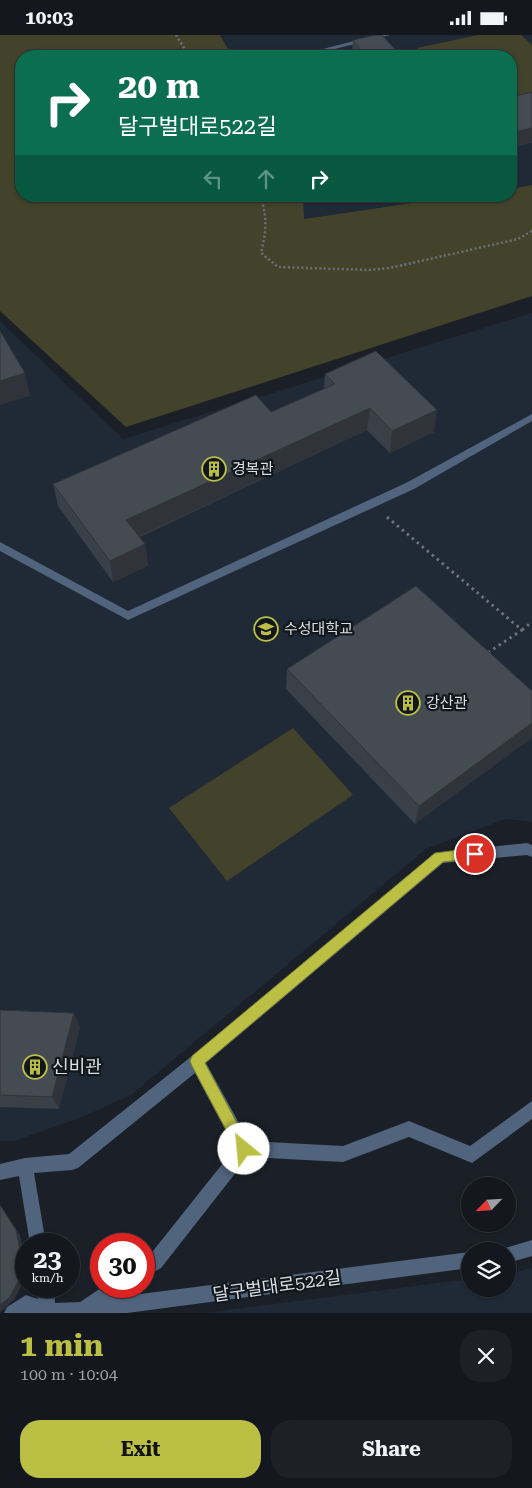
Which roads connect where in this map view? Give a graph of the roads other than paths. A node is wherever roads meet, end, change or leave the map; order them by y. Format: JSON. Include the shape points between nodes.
{"nodes":[{"id":1,"x":386,"y":35,"type":"edge"},
{"id":2,"x":323,"y":50,"type":"edge"},
{"id":3,"x":532,"y":417,"type":"edge"},
{"id":4,"x":0,"y":546,"type":"edge"},
{"id":5,"x":532,"y":851,"type":"edge"},
{"id":6,"x":197,"y":1061,"type":"junction"},
{"id":7,"x":532,"y":1109,"type":"edge"},
{"id":8,"x":244,"y":1149,"type":"junction"},
{"id":9,"x":25,"y":1166,"type":"junction"},
{"id":10,"x":0,"y":1172,"type":"edge"},
{"id":11,"x":36,"y":1233,"type":"edge"},
{"id":12,"x":532,"y":1247,"type":"edge"},
{"id":13,"x":516,"y":1252,"type":"edge"},
{"id":14,"x":461,"y":1261,"type":"edge"},
{"id":15,"x":155,"y":1262,"type":"edge"},
{"id":16,"x":46,"y":1298,"type":"edge"},
{"id":17,"x":101,"y":1298,"type":"edge"},
{"id":18,"x":84,"y":1309,"type":"junction"},
{"id":19,"x":47,"y":1312,"type":"edge"},
{"id":20,"x":13,"y":1313,"type":"edge"}],
"edges":[{"from":1,"to":2,"type":"lane"},
{"from":3,"to":4,"type":"lane","via":[[410,486],[128,616]]},
{"from":5,"to":6,"type":"street","via":[[440,857]]},
{"from":6,"to":8,"type":"street"},
{"from":6,"to":9,"type":"street","via":[[72,1162]]},
{"from":7,"to":8,"type":"street","via":[[472,1155],[409,1129],[343,1154]]},
{"from":8,"to":15,"type":"street"},
{"from":9,"to":10,"type":"street"},
{"from":9,"to":11,"type":"street"},
{"from":12,"to":13,"type":"street"},
{"from":14,"to":18,"type":"street","name":"달구벌대로522길","via":[[153,1303]]},
{"from":16,"to":19,"type":"street"},
{"from":17,"to":18,"type":"street","name":"달구벌대로522길"},
{"from":18,"to":19,"type":"street","name":"달구벌대로522길","via":[[70,1313]]},
{"from":19,"to":20,"type":"street","name":"달구벌대로522길","via":[[26,1304]]}]}
